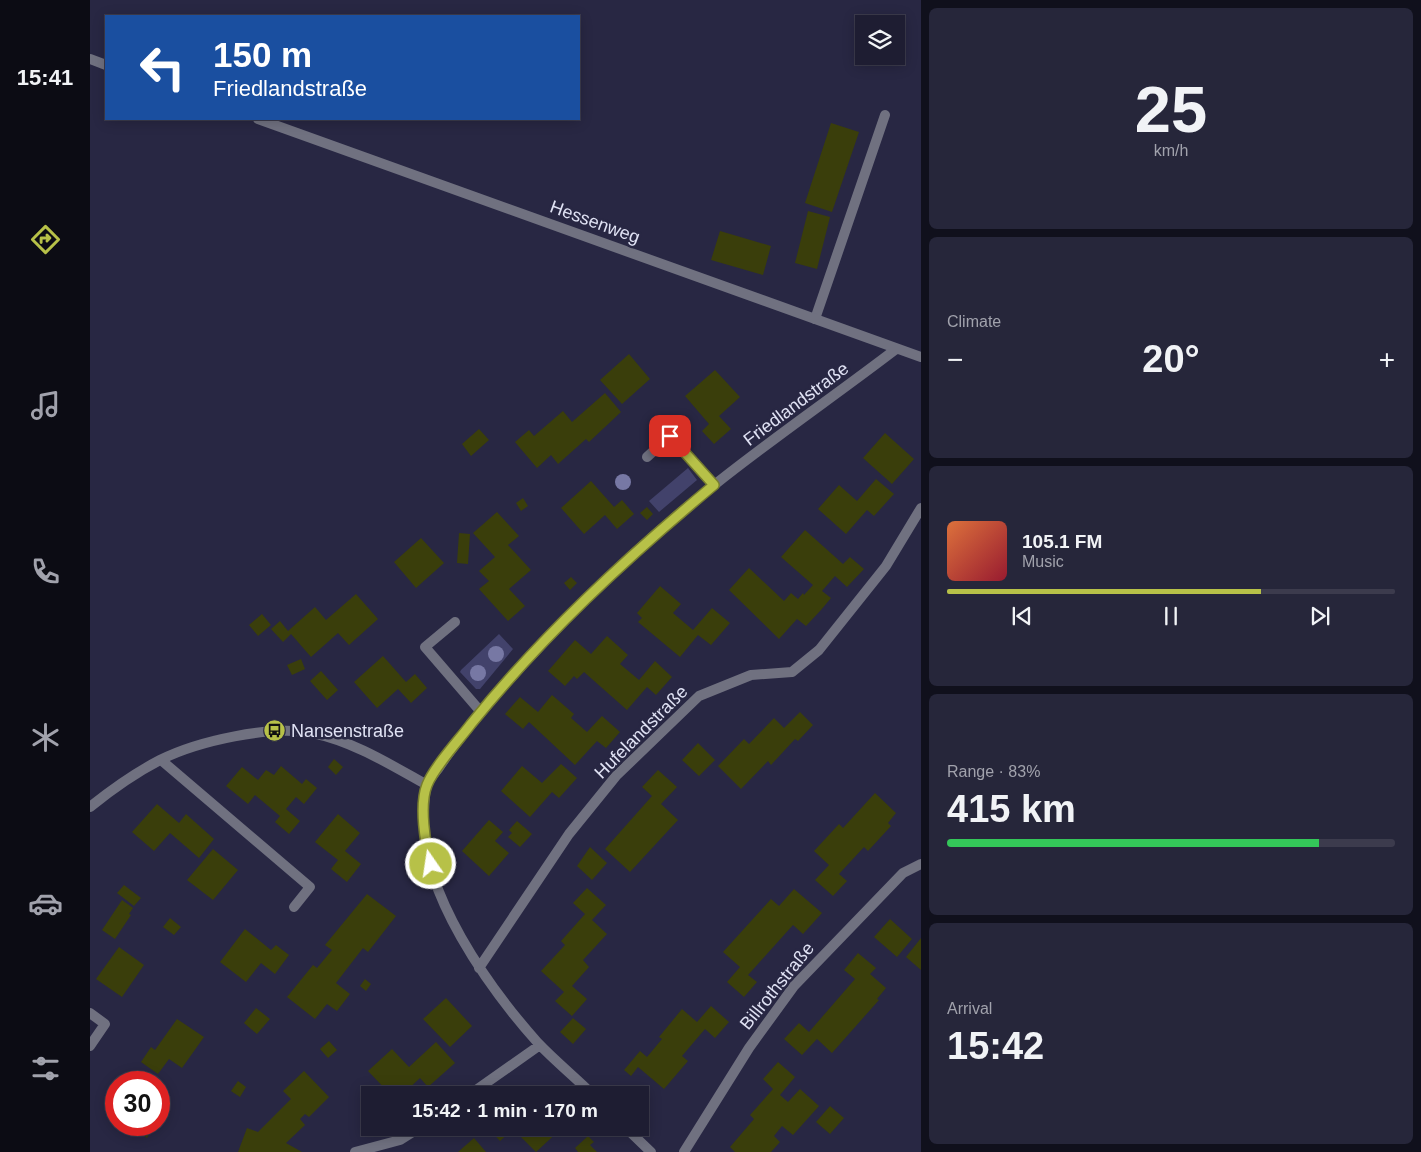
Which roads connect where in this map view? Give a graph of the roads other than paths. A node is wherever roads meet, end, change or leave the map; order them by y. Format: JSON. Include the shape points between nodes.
{"nodes":[{"id":1,"x":90,"y":59,"type":"edge"},
{"id":2,"x":105,"y":64,"type":"edge"},
{"id":3,"x":885,"y":115,"type":"dead end"},
{"id":4,"x":261,"y":120,"type":"edge"},
{"id":5,"x":815,"y":319,"type":"junction"},
{"id":6,"x":896,"y":349,"type":"junction"},
{"id":7,"x":921,"y":357,"type":"edge"},
{"id":8,"x":647,"y":456,"type":"dead end"},
{"id":9,"x":714,"y":485,"type":"junction"},
{"id":10,"x":921,"y":508,"type":"edge"},
{"id":11,"x":455,"y":622,"type":"dead end"},
{"id":12,"x":481,"y":712,"type":"junction"},
{"id":13,"x":161,"y":760,"type":"junction"},
{"id":14,"x":427,"y":786,"type":"junction"},
{"id":15,"x":90,"y":807,"type":"edge"},
{"id":16,"x":921,"y":864,"type":"edge"},
{"id":17,"x":294,"y":906,"type":"dead end"},
{"id":18,"x":479,"y":968,"type":"junction"},
{"id":19,"x":90,"y":1013,"type":"edge"},
{"id":20,"x":540,"y":1045,"type":"junction"},
{"id":21,"x":90,"y":1046,"type":"edge"},
{"id":22,"x":482,"y":1086,"type":"edge"},
{"id":23,"x":583,"y":1086,"type":"edge"},
{"id":24,"x":406,"y":1136,"type":"edge"},
{"id":25,"x":634,"y":1136,"type":"edge"},
{"id":26,"x":355,"y":1152,"type":"edge"},
{"id":27,"x":651,"y":1152,"type":"edge"},
{"id":28,"x":684,"y":1152,"type":"edge"}],
"edges":[{"from":1,"to":2,"type":"street"},
{"from":3,"to":5,"type":"street"},
{"from":4,"to":5,"type":"street","name":"Hessenweg"},
{"from":5,"to":6,"type":"street","name":"Hessenweg"},
{"from":6,"to":7,"type":"street","name":"Hessenweg"},
{"from":6,"to":9,"type":"street","name":"Friedlandstraße"},
{"from":8,"to":9,"type":"street","via":[[670,436]]},
{"from":9,"to":12,"type":"street","name":"Friedlandstraße","via":[[600,585]]},
{"from":10,"to":18,"type":"street","name":"Hufelandstraße","via":[[886,566],[819,650],[792,672],[751,675],[699,696],[616,776],[569,834]]},
{"from":11,"to":12,"type":"street","via":[[425,647]]},
{"from":12,"to":14,"type":"street","name":"Friedlandstraße"},
{"from":13,"to":14,"type":"street","via":[[222,740],[275,731],[312,733],[351,745]]},
{"from":13,"to":15,"type":"street"},
{"from":13,"to":17,"type":"street","via":[[310,887]]},
{"from":14,"to":18,"type":"street","name":"Friedlandstraße","via":[[423,818],[426,848],[440,896]]},
{"from":16,"to":28,"type":"street","name":"Billrothstraße","via":[[903,872],[794,986],[749,1048]]},
{"from":18,"to":20,"type":"street","name":"Friedlandstraße"},
{"from":19,"to":21,"type":"street","via":[[105,1024]]},
{"from":20,"to":22,"type":"street"},
{"from":20,"to":23,"type":"street","name":"Friedlandstraße"},
{"from":24,"to":26,"type":"street"},
{"from":25,"to":27,"type":"street"}]}
